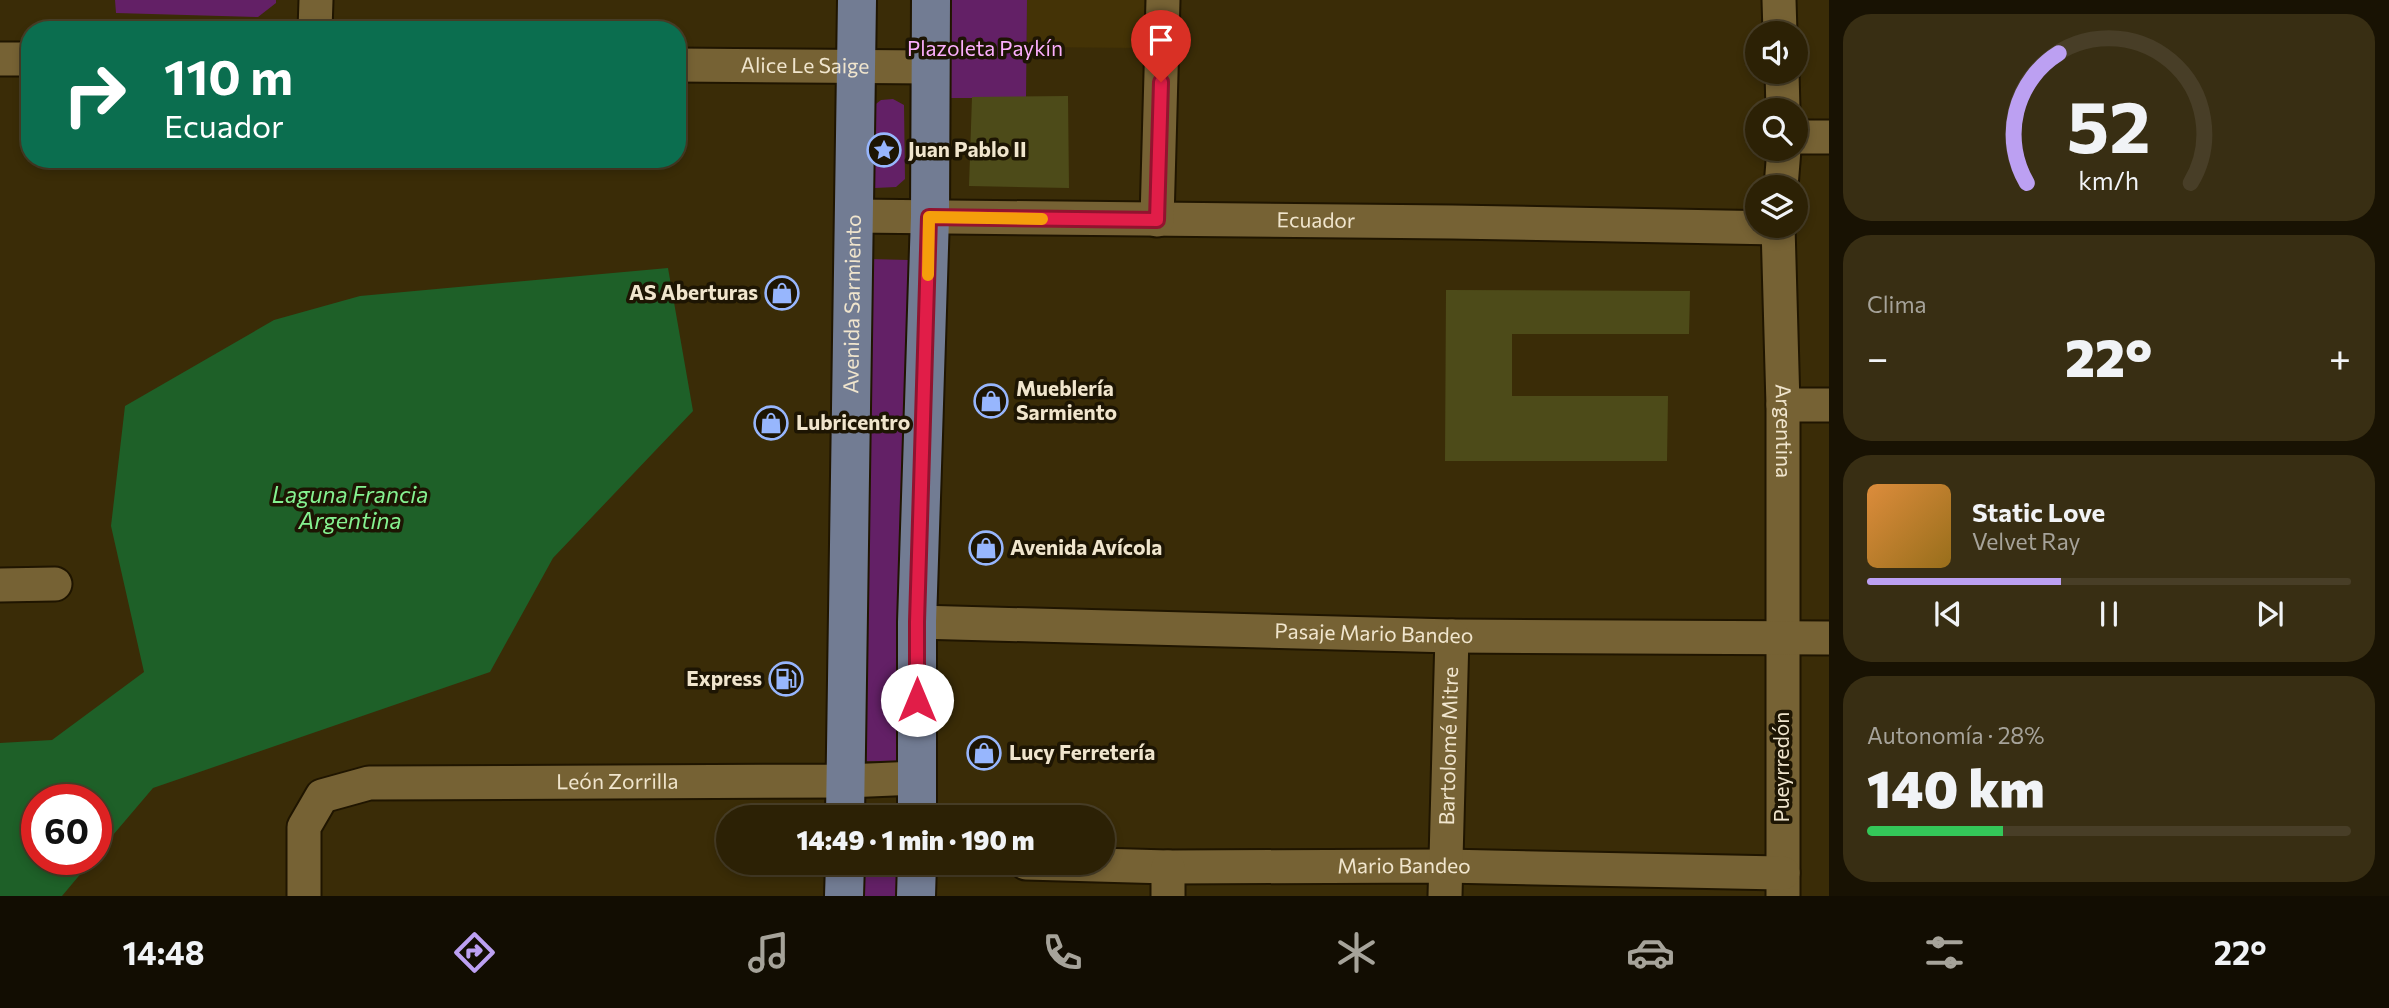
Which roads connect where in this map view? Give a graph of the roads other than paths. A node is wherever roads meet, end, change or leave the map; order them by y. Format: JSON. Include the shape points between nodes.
{"nodes":[{"id":1,"x":316,"y":0,"type":"edge"},
{"id":2,"x":857,"y":0,"type":"edge"},
{"id":3,"x":931,"y":0,"type":"edge"},
{"id":4,"x":1163,"y":0,"type":"edge"},
{"id":5,"x":1779,"y":0,"type":"edge"},
{"id":6,"x":316,"y":21,"type":"edge"},
{"id":7,"x":1780,"y":21,"type":"edge"},
{"id":8,"x":0,"y":59,"type":"edge"},
{"id":9,"x":21,"y":60,"type":"edge"},
{"id":10,"x":686,"y":65,"type":"edge"},
{"id":11,"x":856,"y":66,"type":"junction"},
{"id":12,"x":932,"y":68,"type":"junction"},
{"id":13,"x":1808,"y":137,"type":"edge"},
{"id":14,"x":1829,"y":137,"type":"edge"},
{"id":15,"x":854,"y":216,"type":"junction"},
{"id":16,"x":929,"y":217,"type":"junction"},
{"id":17,"x":1157,"y":220,"type":"junction"},
{"id":18,"x":1745,"y":227,"type":"edge"},
{"id":19,"x":1778,"y":238,"type":"edge"},
{"id":20,"x":1783,"y":405,"type":"junction"},
{"id":21,"x":1829,"y":405,"type":"edge"},
{"id":22,"x":0,"y":584,"type":"edge"},
{"id":23,"x":55,"y":584,"type":"dead end"},
{"id":24,"x":917,"y":622,"type":"junction"},
{"id":25,"x":1452,"y":636,"type":"junction"},
{"id":26,"x":1782,"y":637,"type":"junction"},
{"id":27,"x":1829,"y":638,"type":"edge"},
{"id":28,"x":917,"y":778,"type":"junction"},
{"id":29,"x":846,"y":799,"type":"edge"},
{"id":30,"x":917,"y":805,"type":"edge"},
{"id":31,"x":1115,"y":874,"type":"edge"},
{"id":32,"x":845,"y":875,"type":"edge"},
{"id":33,"x":917,"y":875,"type":"edge"},
{"id":34,"x":1168,"y":881,"type":"edge"},
{"id":35,"x":1445,"y":881,"type":"edge"},
{"id":36,"x":1783,"y":884,"type":"edge"},
{"id":37,"x":304,"y":896,"type":"edge"},
{"id":38,"x":844,"y":896,"type":"edge"},
{"id":39,"x":916,"y":896,"type":"edge"}],
"edges":[{"from":1,"to":6,"type":"street"},
{"from":2,"to":11,"type":"main road","name":"Avenida Sarmiento"},
{"from":3,"to":12,"type":"main road"},
{"from":4,"to":17,"type":"street"},
{"from":5,"to":7,"type":"street"},
{"from":8,"to":9,"type":"street"},
{"from":10,"to":11,"type":"street","name":"Alice Le Saige"},
{"from":11,"to":12,"type":"street","name":"Alice Le Saige"},
{"from":11,"to":15,"type":"main road","name":"Avenida Sarmiento"},
{"from":12,"to":16,"type":"main road"},
{"from":13,"to":14,"type":"street"},
{"from":15,"to":16,"type":"street","name":"Ecuador"},
{"from":15,"to":29,"type":"main road","name":"Avenida Sarmiento"},
{"from":16,"to":17,"type":"street","name":"Ecuador"},
{"from":16,"to":24,"type":"main road"},
{"from":17,"to":18,"type":"street","name":"Ecuador"},
{"from":19,"to":20,"type":"street","name":"Argentina"},
{"from":20,"to":21,"type":"street"},
{"from":20,"to":26,"type":"street","name":"Argentina"},
{"from":22,"to":23,"type":"street"},
{"from":24,"to":25,"type":"street","name":"Pasaje Mario Bandeo"},
{"from":24,"to":28,"type":"main road"},
{"from":25,"to":26,"type":"street","name":"Pasaje Mario Bandeo"},
{"from":25,"to":35,"type":"street","name":"Bartolomé Mitre"},
{"from":26,"to":27,"type":"street","name":"Pasaje Mario Bandeo"},
{"from":26,"to":36,"type":"street","name":"Pueyrredón"},
{"from":28,"to":29,"type":"street","name":"León Zorrilla"},
{"from":28,"to":30,"type":"main road"},
{"from":29,"to":37,"type":"street","name":"León Zorrilla","via":[[369,783],[322,796],[304,827]]},
{"from":31,"to":34,"type":"street","name":"Mario Bandeo"},
{"from":32,"to":38,"type":"main road"},
{"from":33,"to":39,"type":"main road"},
{"from":34,"to":35,"type":"street","name":"Mario Bandeo"},
{"from":35,"to":36,"type":"street","name":"Mario Bandeo"}]}
